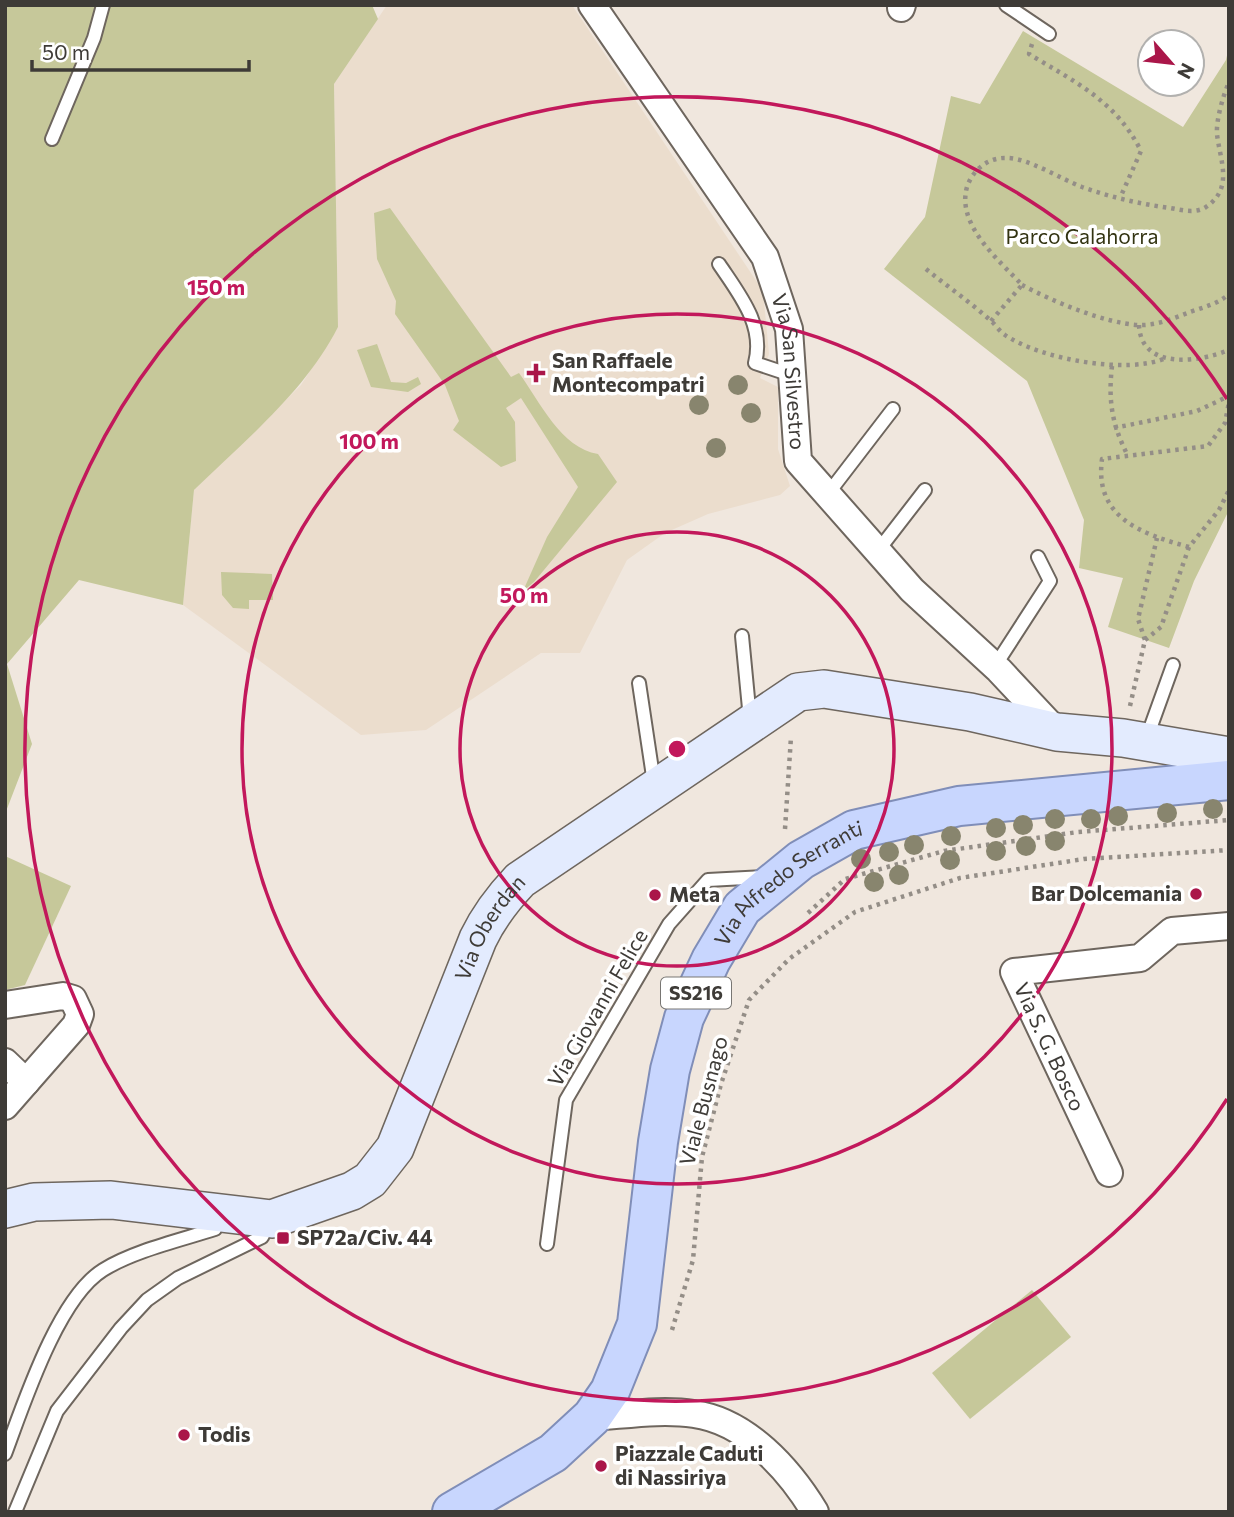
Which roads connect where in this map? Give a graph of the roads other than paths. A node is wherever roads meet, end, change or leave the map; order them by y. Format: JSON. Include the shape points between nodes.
{"nodes":[{"id":1,"x":103,"y":5,"type":"edge"},
{"id":2,"x":592,"y":5,"type":"edge"},
{"id":3,"x":1006,"y":5,"type":"edge"},
{"id":4,"x":1045,"y":31,"type":"road end"},
{"id":5,"x":52,"y":139,"type":"dead end"},
{"id":6,"x":719,"y":264,"type":"dead end"},
{"id":7,"x":791,"y":374,"type":"junction"},
{"id":8,"x":893,"y":409,"type":"dead end"},
{"id":9,"x":925,"y":490,"type":"dead end"},
{"id":10,"x":826,"y":496,"type":"junction"},
{"id":11,"x":877,"y":552,"type":"junction"},
{"id":12,"x":1038,"y":557,"type":"dead end"},
{"id":13,"x":742,"y":636,"type":"dead end"},
{"id":14,"x":1173,"y":664,"type":"dead end"},
{"id":15,"x":995,"y":666,"type":"junction"},
{"id":16,"x":639,"y":683,"type":"dead end"},
{"id":17,"x":750,"y":723,"type":"junction"},
{"id":18,"x":1057,"y":732,"type":"junction"},
{"id":19,"x":1134,"y":740,"type":"junction"},
{"id":20,"x":1229,"y":756,"type":"edge"},
{"id":21,"x":1229,"y":780,"type":"edge"},
{"id":22,"x":655,"y":788,"type":"junction"},
{"id":23,"x":782,"y":876,"type":"junction"},
{"id":24,"x":1229,"y":926,"type":"edge"},
{"id":25,"x":5,"y":1005,"type":"edge"},
{"id":26,"x":5,"y":1062,"type":"edge"},
{"id":27,"x":26,"y":1082,"type":"junction"},
{"id":28,"x":5,"y":1106,"type":"edge"},
{"id":29,"x":1109,"y":1173,"type":"dead end"},
{"id":30,"x":5,"y":1209,"type":"edge"},
{"id":31,"x":217,"y":1214,"type":"junction"},
{"id":32,"x":272,"y":1219,"type":"junction"},
{"id":33,"x":547,"y":1244,"type":"dead end"},
{"id":34,"x":592,"y":1417,"type":"junction"},
{"id":35,"x":5,"y":1454,"type":"edge"},
{"id":36,"x":15,"y":1512,"type":"edge"},
{"id":37,"x":452,"y":1512,"type":"edge"},
{"id":38,"x":815,"y":1512,"type":"edge"}],
"edges":[{"from":1,"to":5,"type":"lane"},
{"from":2,"to":7,"type":"street","name":"Via San Silvestro","via":[[765,257],[789,329]]},
{"from":3,"to":4,"type":"lane"},
{"from":6,"to":7,"type":"lane","via":[[750,310],[758,351],[755,363]]},
{"from":7,"to":10,"type":"street","name":"Via San Silvestro","via":[[798,461]]},
{"from":8,"to":10,"type":"lane"},
{"from":9,"to":11,"type":"lane"},
{"from":10,"to":11,"type":"street","name":"Via San Silvestro"},
{"from":11,"to":15,"type":"street","name":"Via San Silvestro"},
{"from":12,"to":15,"type":"lane","via":[[1050,581]]},
{"from":13,"to":17,"type":"lane"},
{"from":14,"to":19,"type":"lane"},
{"from":15,"to":18,"type":"street","name":"Via San Silvestro"},
{"from":16,"to":22,"type":"lane"},
{"from":17,"to":18,"type":"street","name":"Via Oberdan","via":[[797,692],[824,689],[971,712]]},
{"from":17,"to":22,"type":"street","name":"Via Oberdan"},
{"from":18,"to":19,"type":"street","name":"Via Oberdan"},
{"from":19,"to":20,"type":"street","name":"Via Oberdan"},
{"from":21,"to":23,"type":"main road","name":"Via Alfredo Serranti","number":"SS216","via":[[959,806],[854,830]]},
{"from":22,"to":32,"type":"street","name":"Via Oberdan","via":[[520,880],[489,915],[384,1166],[352,1191]]},
{"from":23,"to":33,"type":"lane","name":"Via Giovanni Felice","via":[[708,880],[669,924],[566,1100]]},
{"from":23,"to":34,"type":"main road","name":"Via Alfredo Serranti","number":"SS216","via":[[742,908],[684,1018],[657,1142],[637,1324],[610,1391]]},
{"from":24,"to":29,"type":"street","name":"Via S. G. Bosco","via":[[1172,931],[1140,957],[1014,972]]},
{"from":25,"to":27,"type":"street","via":[[63,996],[73,999],[80,1009],[76,1025]]},
{"from":26,"to":27,"type":"street"},
{"from":27,"to":28,"type":"street"},
{"from":30,"to":31,"type":"street","name":"Via Oberdan","via":[[44,1201],[111,1200]]},
{"from":31,"to":32,"type":"street","name":"Via Oberdan"},
{"from":31,"to":35,"type":"lane","via":[[215,1228],[104,1269],[82,1288],[65,1311]]},
{"from":32,"to":36,"type":"lane","via":[[262,1237],[178,1278],[147,1300],[121,1328],[57,1410]]},
{"from":34,"to":37,"type":"main road","name":"Via Alfredo Serranti","number":"SS216","via":[[553,1453]]},
{"from":34,"to":38,"type":"street","via":[[692,1413],[731,1425],[797,1482]]}]}
